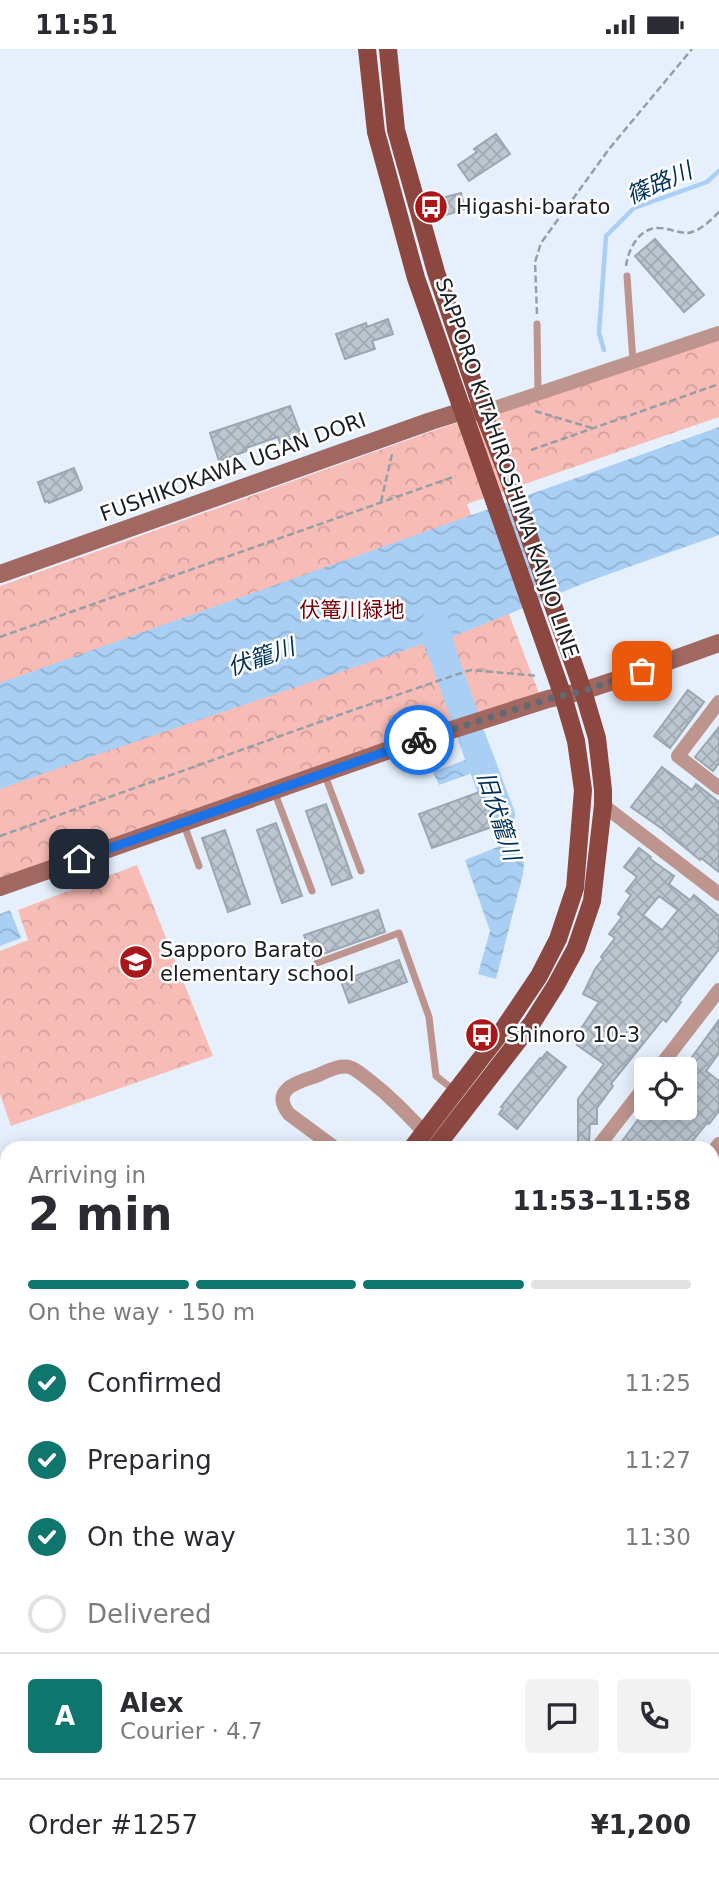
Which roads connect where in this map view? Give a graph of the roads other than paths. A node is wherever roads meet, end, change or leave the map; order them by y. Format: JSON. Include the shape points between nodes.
{"nodes":[{"id":1,"x":367,"y":49,"type":"edge"},
{"id":2,"x":388,"y":49,"type":"edge"},
{"id":3,"x":627,"y":276,"type":"road end"},
{"id":4,"x":537,"y":324,"type":"road end"},
{"id":5,"x":719,"y":333,"type":"edge"},
{"id":6,"x":633,"y":363,"type":"junction"},
{"id":7,"x":538,"y":394,"type":"junction"},
{"id":8,"x":463,"y":411,"type":"junction"},
{"id":9,"x":483,"y":412,"type":"junction"},
{"id":10,"x":0,"y":574,"type":"edge"},
{"id":11,"x":719,"y":643,"type":"edge"},
{"id":12,"x":583,"y":691,"type":"junction"},
{"id":13,"x":563,"y":696,"type":"junction"},
{"id":14,"x":719,"y":702,"type":"edge"},
{"id":15,"x":323,"y":773,"type":"junction"},
{"id":16,"x":719,"y":788,"type":"edge"},
{"id":17,"x":274,"y":790,"type":"junction"},
{"id":18,"x":603,"y":805,"type":"junction"},
{"id":19,"x":183,"y":822,"type":"junction"},
{"id":20,"x":199,"y":866,"type":"dead end"},
{"id":21,"x":361,"y":871,"type":"dead end"},
{"id":22,"x":0,"y":887,"type":"edge"},
{"id":23,"x":312,"y":891,"type":"dead end"},
{"id":24,"x":719,"y":894,"type":"edge"},
{"id":25,"x":317,"y":963,"type":"dead end"},
{"id":26,"x":718,"y":994,"type":"edge"},
{"id":27,"x":668,"y":1057,"type":"edge"},
{"id":28,"x":456,"y":1091,"type":"junction"},
{"id":29,"x":634,"y":1100,"type":"edge"},
{"id":30,"x":424,"y":1132,"type":"junction"},
{"id":31,"x":326,"y":1141,"type":"edge"},
{"id":32,"x":417,"y":1141,"type":"edge"},
{"id":33,"x":440,"y":1141,"type":"edge"},
{"id":34,"x":602,"y":1141,"type":"edge"}],
"edges":[{"from":1,"to":8,"type":"main road","name":"SAPPORO KITAHIROSHIMA KANJO LINE","via":[[376,132],[416,278]]},
{"from":2,"to":9,"type":"main road","name":"SAPPORO KITAHIROSHIMA KANJO LINE","via":[[396,130],[436,272]]},
{"from":3,"to":6,"type":"lane"},
{"from":4,"to":7,"type":"lane"},
{"from":5,"to":6,"type":"street"},
{"from":6,"to":7,"type":"street"},
{"from":7,"to":9,"type":"street"},
{"from":8,"to":9,"type":"main road","name":"FUSHIKOKAWA UGAN DORI"},
{"from":8,"to":10,"type":"main road","name":"FUSHIKOKAWA UGAN DORI"},
{"from":8,"to":13,"type":"main road","name":"SAPPORO KITAHIROSHIMA KANJO LINE"},
{"from":9,"to":12,"type":"main road","name":"SAPPORO KITAHIROSHIMA KANJO LINE"},
{"from":11,"to":12,"type":"main road"},
{"from":12,"to":13,"type":"main road"},
{"from":12,"to":18,"type":"main road","name":"SAPPORO KITAHIROSHIMA KANJO LINE","via":[[597,738]]},
{"from":13,"to":15,"type":"main road"},
{"from":13,"to":28,"type":"main road","name":"SAPPORO KITAHIROSHIMA KANJO LINE","via":[[583,790],[575,888],[558,939],[538,976]]},
{"from":14,"to":16,"type":"street","via":[[678,756]]},
{"from":15,"to":17,"type":"main road"},
{"from":15,"to":21,"type":"lane"},
{"from":17,"to":19,"type":"main road"},
{"from":17,"to":23,"type":"lane"},
{"from":18,"to":24,"type":"street"},
{"from":18,"to":33,"type":"main road","name":"SAPPORO KITAHIROSHIMA KANJO LINE","via":[[592,901],[576,949],[532,1023]]},
{"from":19,"to":20,"type":"lane"},
{"from":19,"to":22,"type":"main road"},
{"from":25,"to":28,"type":"lane","via":[[399,933],[429,1017],[436,1076]]},
{"from":26,"to":27,"type":"street"},
{"from":28,"to":30,"type":"main road","name":"SAPPORO KITAHIROSHIMA KANJO LINE"},
{"from":29,"to":34,"type":"street"},
{"from":30,"to":31,"type":"street","via":[[386,1093],[352,1068],[341,1067],[294,1084],[283,1099],[289,1114]]},
{"from":30,"to":32,"type":"main road","name":"SAPPORO KITAHIROSHIMA KANJO LINE"}]}
